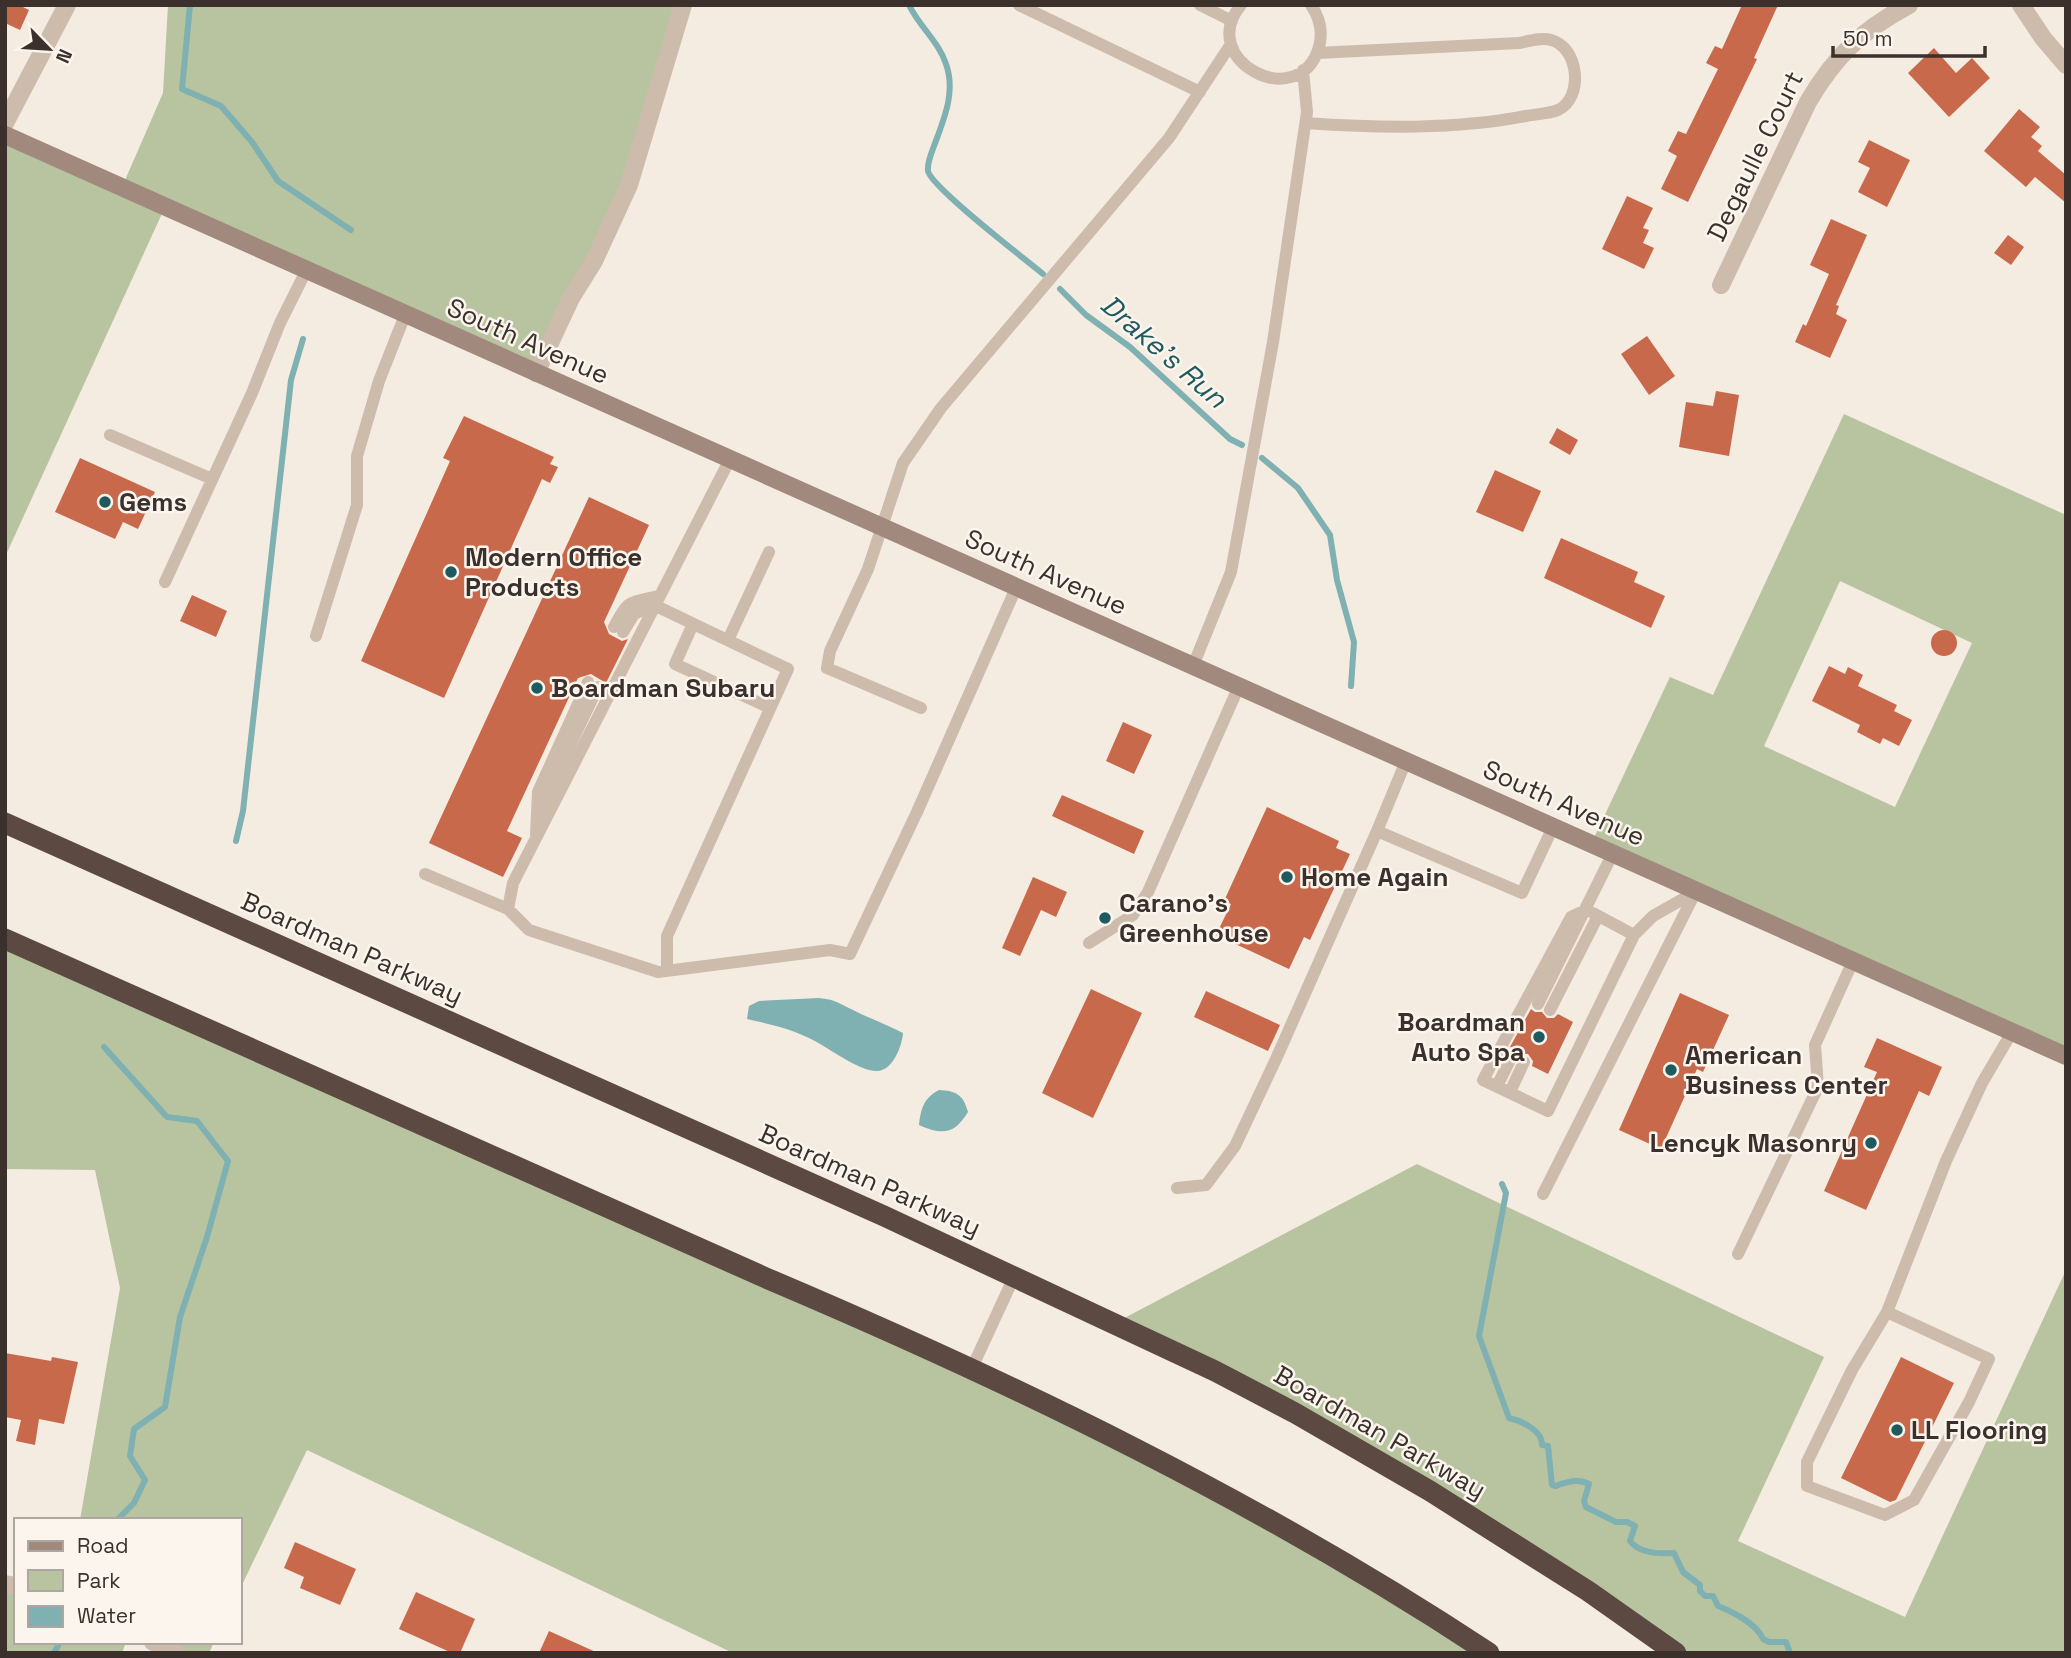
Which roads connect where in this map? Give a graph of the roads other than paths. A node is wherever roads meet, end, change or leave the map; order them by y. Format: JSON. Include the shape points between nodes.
{"nodes":[{"id":1,"x":67,"y":5,"type":"edge"},
{"id":2,"x":683,"y":5,"type":"edge"},
{"id":3,"x":1019,"y":5,"type":"edge"},
{"id":4,"x":1200,"y":5,"type":"edge"},
{"id":5,"x":1241,"y":5,"type":"edge"},
{"id":6,"x":1311,"y":5,"type":"edge"},
{"id":7,"x":1909,"y":5,"type":"edge"},
{"id":8,"x":2021,"y":5,"type":"edge"},
{"id":9,"x":1232,"y":21,"type":"junction"},
{"id":10,"x":1231,"y":44,"type":"junction"},
{"id":11,"x":1317,"y":53,"type":"junction"},
{"id":12,"x":2066,"y":65,"type":"edge"},
{"id":13,"x":1303,"y":70,"type":"junction"},
{"id":14,"x":1200,"y":92,"type":"junction"},
{"id":15,"x":5,"y":123,"type":"edge"},
{"id":16,"x":1306,"y":123,"type":"junction"},
{"id":17,"x":5,"y":135,"type":"edge"},
{"id":18,"x":306,"y":271,"type":"junction"},
{"id":19,"x":1721,"y":285,"type":"dead end"},
{"id":20,"x":405,"y":315,"type":"junction"},
{"id":21,"x":536,"y":373,"type":"junction"},
{"id":22,"x":110,"y":435,"type":"dead end"},
{"id":23,"x":730,"y":459,"type":"junction"},
{"id":24,"x":212,"y":479,"type":"junction"},
{"id":25,"x":880,"y":527,"type":"junction"},
{"id":26,"x":769,"y":552,"type":"dead end"},
{"id":27,"x":165,"y":582,"type":"dead end"},
{"id":28,"x":1016,"y":588,"type":"junction"},
{"id":29,"x":656,"y":601,"type":"junction"},
{"id":30,"x":693,"y":624,"type":"junction"},
{"id":31,"x":619,"y":629,"type":"dead end"},
{"id":32,"x":316,"y":636,"type":"dead end"},
{"id":33,"x":728,"y":640,"type":"junction"},
{"id":34,"x":1193,"y":666,"type":"junction"},
{"id":35,"x":593,"y":685,"type":"dead end"},
{"id":36,"x":1239,"y":687,"type":"junction"},
{"id":37,"x":769,"y":708,"type":"junction"},
{"id":38,"x":921,"y":708,"type":"dead end"},
{"id":39,"x":1406,"y":761,"type":"junction"},
{"id":40,"x":5,"y":823,"type":"edge"},
{"id":41,"x":1553,"y":827,"type":"junction"},
{"id":42,"x":1377,"y":831,"type":"junction"},
{"id":43,"x":536,"y":839,"type":"junction"},
{"id":44,"x":1613,"y":853,"type":"junction"},
{"id":45,"x":425,"y":874,"type":"dead end"},
{"id":46,"x":1697,"y":891,"type":"junction"},
{"id":47,"x":508,"y":909,"type":"junction"},
{"id":48,"x":1586,"y":910,"type":"junction"},
{"id":49,"x":1598,"y":916,"type":"junction"},
{"id":50,"x":1634,"y":935,"type":"junction"},
{"id":51,"x":5,"y":939,"type":"edge"},
{"id":52,"x":1089,"y":943,"type":"dead end"},
{"id":53,"x":1853,"y":961,"type":"junction"},
{"id":54,"x":667,"y":971,"type":"junction"},
{"id":55,"x":1538,"y":1004,"type":"dead end"},
{"id":56,"x":1550,"y":1010,"type":"dead end"},
{"id":57,"x":2012,"y":1032,"type":"junction"},
{"id":58,"x":1512,"y":1056,"type":"dead end"},
{"id":59,"x":2066,"y":1056,"type":"edge"},
{"id":60,"x":1524,"y":1062,"type":"dead end"},
{"id":61,"x":1497,"y":1086,"type":"junction"},
{"id":62,"x":1510,"y":1092,"type":"junction"},
{"id":63,"x":1177,"y":1188,"type":"dead end"},
{"id":64,"x":1543,"y":1194,"type":"dead end"},
{"id":65,"x":1738,"y":1254,"type":"dead end"},
{"id":66,"x":1014,"y":1277,"type":"junction"},
{"id":67,"x":1887,"y":1312,"type":"junction"},
{"id":68,"x":971,"y":1370,"type":"junction"},
{"id":69,"x":157,"y":1644,"type":"edge"},
{"id":70,"x":176,"y":1653,"type":"edge"},
{"id":71,"x":1489,"y":1653,"type":"edge"},
{"id":72,"x":1676,"y":1653,"type":"edge"}],
"edges":[{"from":1,"to":15,"type":"street"},
{"from":2,"to":21,"type":"street","via":[[629,185]]},
{"from":3,"to":14,"type":"lane"},
{"from":4,"to":9,"type":"lane"},
{"from":5,"to":9,"type":"lane"},
{"from":6,"to":11,"type":"lane","via":[[1321,26]]},
{"from":7,"to":19,"type":"street","name":"Degaulle Court","via":[[1860,36],[1823,75]]},
{"from":8,"to":12,"type":"street"},
{"from":9,"to":10,"type":"lane"},
{"from":10,"to":13,"type":"lane","via":[[1237,58],[1260,76],[1290,77]]},
{"from":10,"to":14,"type":"lane"},
{"from":11,"to":13,"type":"lane"},
{"from":11,"to":16,"type":"lane","via":[[1549,39],[1566,50],[1575,79],[1571,98],[1559,110],[1494,122],[1362,127]]},
{"from":13,"to":16,"type":"lane"},
{"from":14,"to":25,"type":"lane","via":[[1169,138],[941,408],[903,463]]},
{"from":16,"to":34,"type":"lane","via":[[1273,342],[1231,572]]},
{"from":17,"to":18,"type":"main road","name":"South Avenue"},
{"from":18,"to":20,"type":"main road","name":"South Avenue"},
{"from":18,"to":24,"type":"lane"},
{"from":20,"to":21,"type":"main road","name":"South Avenue"},
{"from":20,"to":32,"type":"lane","via":[[357,456],[357,505]]},
{"from":21,"to":23,"type":"main road","name":"South Avenue"},
{"from":22,"to":24,"type":"lane"},
{"from":23,"to":25,"type":"main road","name":"South Avenue"},
{"from":23,"to":29,"type":"lane"},
{"from":24,"to":27,"type":"lane"},
{"from":25,"to":28,"type":"main road","name":"South Avenue"},
{"from":25,"to":38,"type":"lane","via":[[868,569],[830,651],[827,668]]},
{"from":26,"to":33,"type":"lane"},
{"from":28,"to":34,"type":"main road","name":"South Avenue"},
{"from":28,"to":54,"type":"lane","via":[[850,954],[830,950]]},
{"from":29,"to":30,"type":"lane"},
{"from":29,"to":31,"type":"lane","via":[[636,601],[625,607]]},
{"from":29,"to":43,"type":"lane"},
{"from":30,"to":33,"type":"lane"},
{"from":30,"to":37,"type":"lane","via":[[675,664]]},
{"from":33,"to":37,"type":"lane","via":[[788,669]]},
{"from":34,"to":36,"type":"main road","name":"South Avenue"},
{"from":35,"to":43,"type":"lane","via":[[546,795]]},
{"from":36,"to":39,"type":"main road","name":"South Avenue"},
{"from":36,"to":52,"type":"lane","via":[[1148,892],[1133,915]]},
{"from":37,"to":54,"type":"lane","via":[[667,936]]},
{"from":39,"to":41,"type":"main road","name":"South Avenue"},
{"from":39,"to":42,"type":"lane"},
{"from":40,"to":66,"type":"highway","name":"Boardman Parkway"},
{"from":41,"to":42,"type":"lane","via":[[1522,893]]},
{"from":41,"to":44,"type":"main road","name":"South Avenue"},
{"from":42,"to":63,"type":"lane","via":[[1235,1146],[1206,1185]]},
{"from":43,"to":47,"type":"lane","via":[[513,883]]},
{"from":44,"to":46,"type":"main road","name":"South Avenue"},
{"from":44,"to":48,"type":"lane"},
{"from":45,"to":47,"type":"lane"},
{"from":46,"to":50,"type":"lane","via":[[1653,916]]},
{"from":46,"to":53,"type":"main road","name":"South Avenue"},
{"from":46,"to":64,"type":"lane"},
{"from":47,"to":54,"type":"lane","via":[[529,930]]},
{"from":48,"to":49,"type":"lane"},
{"from":48,"to":55,"type":"lane"},
{"from":48,"to":61,"type":"lane","via":[[1571,917],[1483,1080]]},
{"from":49,"to":50,"type":"lane"},
{"from":49,"to":56,"type":"lane"},
{"from":50,"to":62,"type":"lane","via":[[1548,1111]]},
{"from":51,"to":68,"type":"highway"},
{"from":53,"to":57,"type":"main road","name":"South Avenue"},
{"from":53,"to":65,"type":"lane","via":[[1815,1045],[1818,1087]]},
{"from":57,"to":59,"type":"main road","name":"South Avenue"},
{"from":57,"to":67,"type":"lane","via":[[1982,1083],[1947,1161]]},
{"from":58,"to":61,"type":"lane"},
{"from":60,"to":62,"type":"lane"},
{"from":61,"to":62,"type":"lane"},
{"from":66,"to":68,"type":"lane"},
{"from":66,"to":72,"type":"highway","name":"Boardman Parkway","via":[[1215,1371],[1318,1426],[1505,1537]]},
{"from":67,"to":67,"type":"lane","via":[[1852,1370],[1807,1462],[1807,1486],[1885,1515],[1914,1500],[1989,1359]]},
{"from":68,"to":71,"type":"highway","via":[[1272,1521]]},
{"from":69,"to":70,"type":"street"}]}
